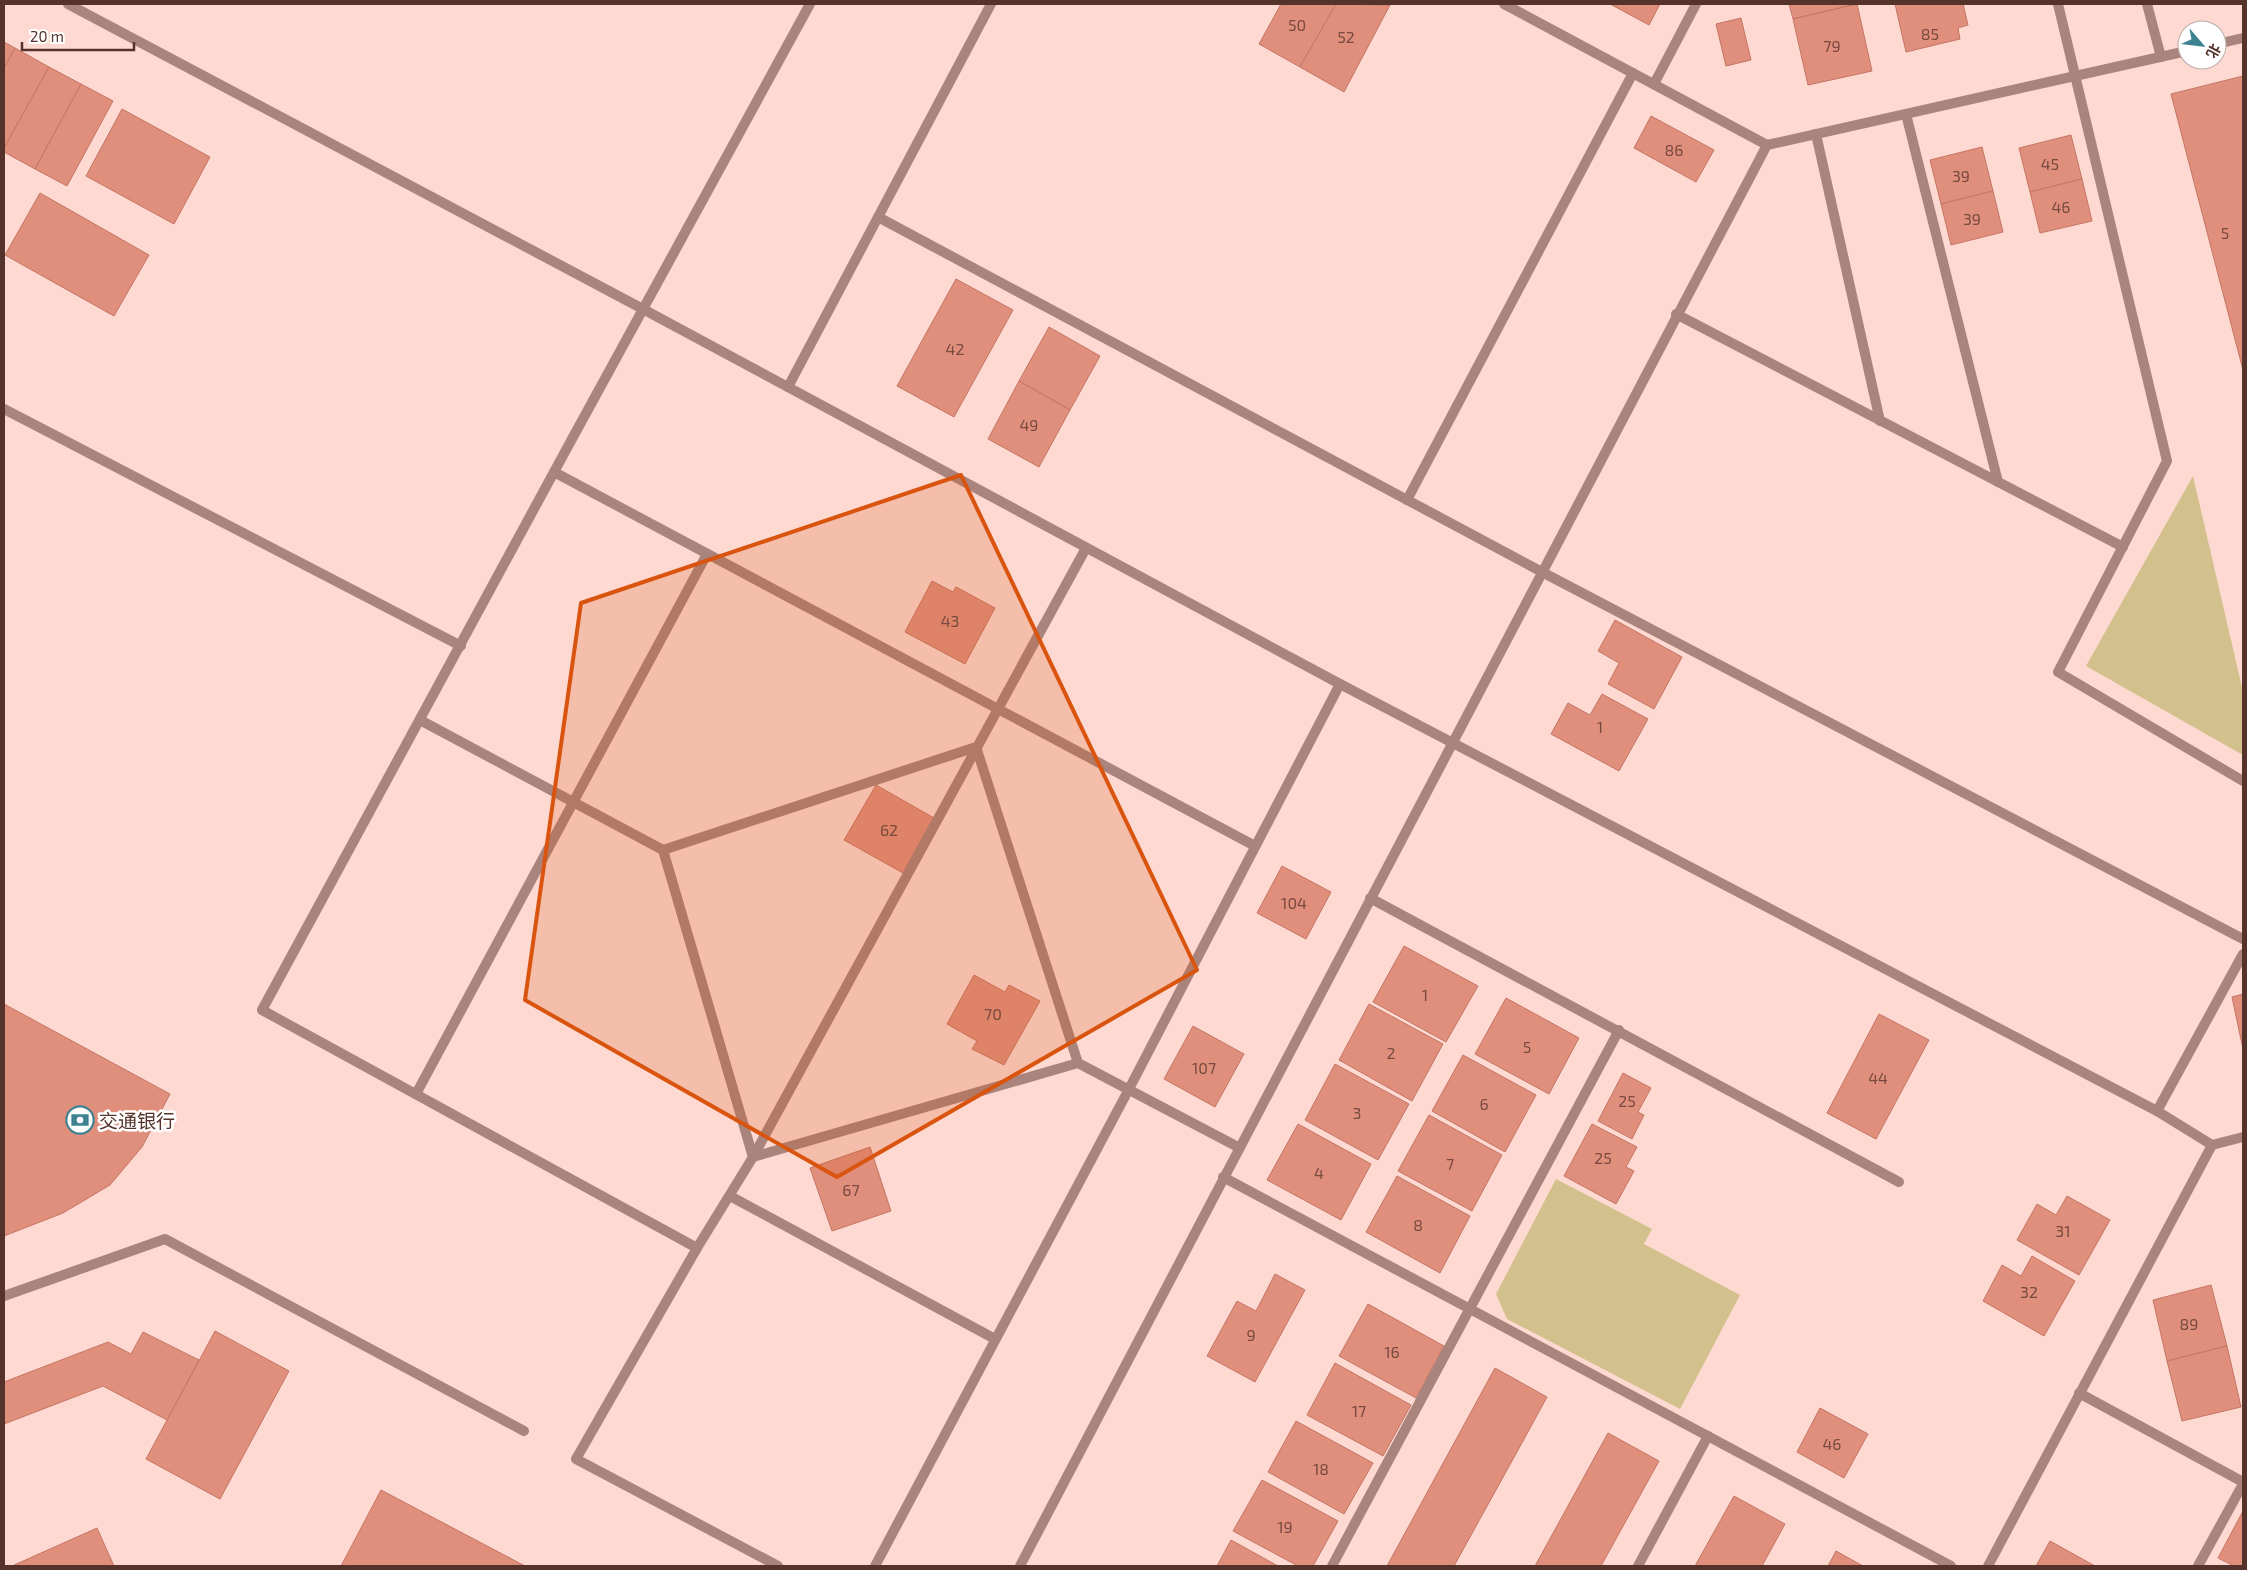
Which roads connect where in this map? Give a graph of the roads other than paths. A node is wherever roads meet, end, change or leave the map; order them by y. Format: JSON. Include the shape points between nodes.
{"nodes":[{"id":1,"x":68,"y":4,"type":"edge"},
{"id":2,"x":810,"y":4,"type":"edge"},
{"id":3,"x":990,"y":4,"type":"edge"},
{"id":4,"x":1504,"y":4,"type":"edge"},
{"id":5,"x":1696,"y":4,"type":"edge"},
{"id":6,"x":2058,"y":4,"type":"edge"},
{"id":7,"x":2147,"y":4,"type":"edge"},
{"id":8,"x":2243,"y":38,"type":"edge"},
{"id":9,"x":2227,"y":42,"type":"edge"},
{"id":10,"x":2177,"y":53,"type":"edge"},
{"id":11,"x":2161,"y":57,"type":"junction"},
{"id":12,"x":1633,"y":73,"type":"junction"},
{"id":13,"x":2075,"y":76,"type":"junction"},
{"id":14,"x":1654,"y":84,"type":"junction"},
{"id":15,"x":1906,"y":114,"type":"junction"},
{"id":16,"x":1816,"y":134,"type":"junction"},
{"id":17,"x":1767,"y":145,"type":"junction"},
{"id":18,"x":878,"y":217,"type":"junction"},
{"id":19,"x":641,"y":308,"type":"junction"},
{"id":20,"x":1676,"y":314,"type":"junction"},
{"id":21,"x":788,"y":387,"type":"junction"},
{"id":22,"x":4,"y":409,"type":"edge"},
{"id":23,"x":1880,"y":420,"type":"junction"},
{"id":24,"x":554,"y":472,"type":"junction"},
{"id":25,"x":1998,"y":482,"type":"junction"},
{"id":26,"x":1407,"y":500,"type":"junction"},
{"id":27,"x":2123,"y":547,"type":"junction"},
{"id":28,"x":1086,"y":548,"type":"junction"},
{"id":29,"x":707,"y":554,"type":"junction"},
{"id":30,"x":1542,"y":572,"type":"junction"},
{"id":31,"x":461,"y":646,"type":"junction"},
{"id":32,"x":1340,"y":684,"type":"junction"},
{"id":33,"x":998,"y":709,"type":"junction"},
{"id":34,"x":420,"y":720,"type":"junction"},
{"id":35,"x":1452,"y":744,"type":"junction"},
{"id":36,"x":976,"y":747,"type":"junction"},
{"id":37,"x":2243,"y":781,"type":"edge"},
{"id":38,"x":573,"y":801,"type":"junction"},
{"id":39,"x":1255,"y":846,"type":"junction"},
{"id":40,"x":663,"y":850,"type":"junction"},
{"id":41,"x":1370,"y":898,"type":"junction"},
{"id":42,"x":2243,"y":939,"type":"edge"},
{"id":43,"x":2243,"y":954,"type":"edge"},
{"id":44,"x":1619,"y":1030,"type":"junction"},
{"id":45,"x":1078,"y":1063,"type":"junction"},
{"id":46,"x":1129,"y":1089,"type":"junction"},
{"id":47,"x":416,"y":1094,"type":"junction"},
{"id":48,"x":2157,"y":1111,"type":"junction"},
{"id":49,"x":2243,"y":1137,"type":"edge"},
{"id":50,"x":2212,"y":1145,"type":"junction"},
{"id":51,"x":1238,"y":1147,"type":"junction"},
{"id":52,"x":753,"y":1157,"type":"junction"},
{"id":53,"x":1223,"y":1177,"type":"junction"},
{"id":54,"x":1899,"y":1182,"type":"dead end"},
{"id":55,"x":730,"y":1196,"type":"junction"},
{"id":56,"x":697,"y":1248,"type":"junction"},
{"id":57,"x":4,"y":1296,"type":"edge"},
{"id":58,"x":1470,"y":1309,"type":"junction"},
{"id":59,"x":995,"y":1338,"type":"junction"},
{"id":60,"x":2079,"y":1393,"type":"junction"},
{"id":61,"x":524,"y":1431,"type":"dead end"},
{"id":62,"x":1708,"y":1436,"type":"junction"},
{"id":63,"x":2243,"y":1483,"type":"edge"},
{"id":64,"x":778,"y":1566,"type":"edge"},
{"id":65,"x":875,"y":1566,"type":"edge"},
{"id":66,"x":1020,"y":1566,"type":"edge"},
{"id":67,"x":1332,"y":1566,"type":"edge"},
{"id":68,"x":1638,"y":1566,"type":"edge"},
{"id":69,"x":1951,"y":1566,"type":"edge"},
{"id":70,"x":1988,"y":1566,"type":"edge"},
{"id":71,"x":2198,"y":1566,"type":"edge"}],
"edges":[{"from":1,"to":19,"type":"street"},
{"from":2,"to":19,"type":"street"},
{"from":3,"to":18,"type":"street"},
{"from":4,"to":12,"type":"street"},
{"from":5,"to":14,"type":"street"},
{"from":6,"to":13,"type":"street"},
{"from":7,"to":11,"type":"street"},
{"from":8,"to":9,"type":"street"},
{"from":10,"to":11,"type":"street"},
{"from":11,"to":13,"type":"street"},
{"from":12,"to":14,"type":"street"},
{"from":12,"to":26,"type":"street"},
{"from":13,"to":15,"type":"street"},
{"from":13,"to":27,"type":"street","via":[[2167,461]]},
{"from":14,"to":17,"type":"street"},
{"from":15,"to":16,"type":"street"},
{"from":15,"to":25,"type":"street"},
{"from":16,"to":17,"type":"street"},
{"from":16,"to":23,"type":"street"},
{"from":17,"to":20,"type":"street"},
{"from":18,"to":21,"type":"street"},
{"from":18,"to":26,"type":"street"},
{"from":19,"to":21,"type":"street"},
{"from":19,"to":24,"type":"street"},
{"from":20,"to":23,"type":"street"},
{"from":20,"to":30,"type":"street"},
{"from":21,"to":28,"type":"street"},
{"from":22,"to":31,"type":"street"},
{"from":23,"to":25,"type":"street"},
{"from":24,"to":29,"type":"street"},
{"from":24,"to":31,"type":"street"},
{"from":25,"to":27,"type":"street"},
{"from":26,"to":30,"type":"street"},
{"from":27,"to":37,"type":"street","via":[[2058,672]]},
{"from":28,"to":32,"type":"street"},
{"from":28,"to":33,"type":"street"},
{"from":29,"to":33,"type":"street"},
{"from":29,"to":38,"type":"street"},
{"from":30,"to":35,"type":"street"},
{"from":30,"to":42,"type":"street"},
{"from":31,"to":34,"type":"street"},
{"from":32,"to":35,"type":"street"},
{"from":32,"to":39,"type":"street"},
{"from":33,"to":36,"type":"street"},
{"from":33,"to":39,"type":"street"},
{"from":34,"to":38,"type":"street"},
{"from":34,"to":47,"type":"street","via":[[262,1010]]},
{"from":35,"to":41,"type":"street"},
{"from":35,"to":48,"type":"street"},
{"from":36,"to":40,"type":"street"},
{"from":36,"to":45,"type":"street"},
{"from":36,"to":52,"type":"street"},
{"from":38,"to":40,"type":"street"},
{"from":38,"to":47,"type":"street"},
{"from":39,"to":46,"type":"street"},
{"from":40,"to":52,"type":"street"},
{"from":41,"to":44,"type":"street"},
{"from":41,"to":51,"type":"street"},
{"from":43,"to":48,"type":"street"},
{"from":44,"to":54,"type":"street"},
{"from":44,"to":58,"type":"street"},
{"from":45,"to":46,"type":"street"},
{"from":45,"to":52,"type":"street"},
{"from":46,"to":51,"type":"street"},
{"from":46,"to":59,"type":"street"},
{"from":47,"to":56,"type":"street"},
{"from":48,"to":50,"type":"street"},
{"from":49,"to":50,"type":"street"},
{"from":50,"to":60,"type":"street"},
{"from":51,"to":53,"type":"street"},
{"from":52,"to":55,"type":"street"},
{"from":53,"to":58,"type":"street"},
{"from":53,"to":66,"type":"street"},
{"from":55,"to":56,"type":"street"},
{"from":55,"to":59,"type":"street"},
{"from":56,"to":64,"type":"street","via":[[576,1459]]},
{"from":57,"to":61,"type":"street","via":[[165,1239]]},
{"from":58,"to":62,"type":"street"},
{"from":58,"to":67,"type":"street"},
{"from":59,"to":65,"type":"street"},
{"from":60,"to":63,"type":"street"},
{"from":60,"to":70,"type":"street"},
{"from":62,"to":68,"type":"street"},
{"from":62,"to":69,"type":"street"},
{"from":63,"to":71,"type":"street"}]}
